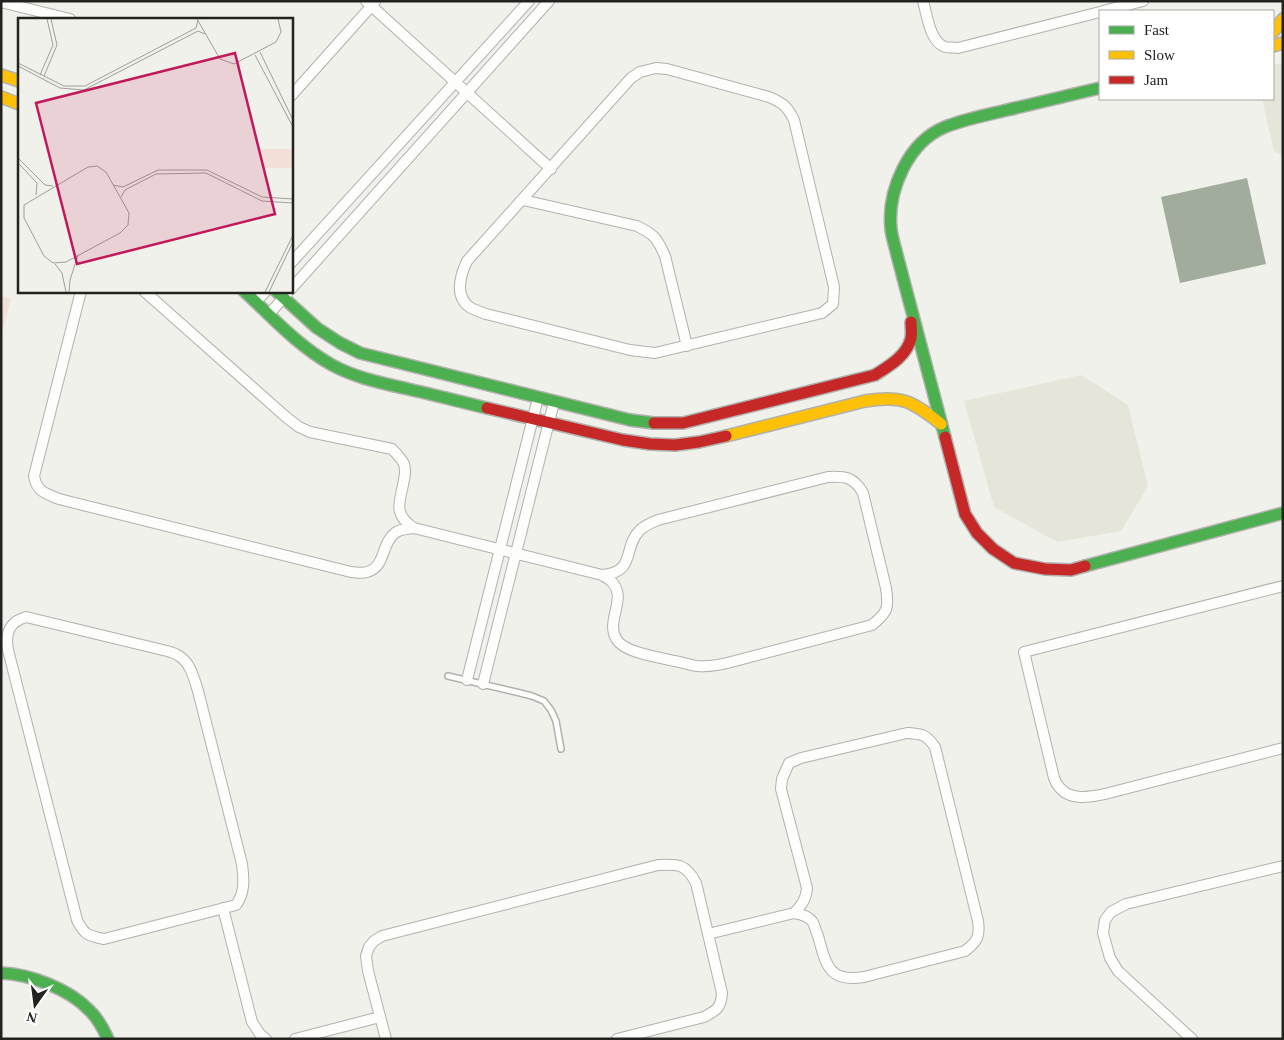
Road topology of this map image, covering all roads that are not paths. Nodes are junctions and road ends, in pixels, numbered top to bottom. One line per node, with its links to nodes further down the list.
1 (529, 1): 14 (street)
2 (549, 1): 16 (street)
3 (923, 1): 8 (street)
4 (1142, 1): 7 (street)
5 (1, 2): 9 (street)
6 (371, 3): 14 (street); 17 (street)
7 (1108, 10)
8 (1099, 13)
9 (66, 18)
10 (1283, 19): 11 (street)
11 (1274, 31)
12 (1, 74): 13 (street)
13 (18, 81)
14 (455, 82): 16 (street); 22 (street)
15 (1099, 88): 30 (street)
16 (467, 93): 20 (street); 23 (street)
17 (292, 95)
18 (1, 96): 19 (street)
19 (18, 104)
20 (551, 169): 21 (street); 32 (street)
21 (523, 200): 32 (street); 32 (street)
22 (292, 262)
23 (292, 284)
24 (81, 292): 39 (street)
25 (145, 292): 39 (street)
26 (245, 292): 29 (street)
27 (265, 292): 29 (street)
28 (285, 292): 31 (street); 33 (street)
29 (256, 302): 31 (street)
30 (911, 310): 34 (street); 37 (street)
31 (269, 314): 35 (street)
32 (687, 346)
33 (538, 398): 34 (street); 35 (street)
34 (554, 402): 36 (street)
35 (533, 419): 36 (street); 40 (street)
36 (549, 422): 37 (street); 41 (street)
37 (941, 424): 38 (street)
38 (1283, 513)
39 (414, 528): 40 (street)
40 (500, 549): 41 (street); 45 (street)
41 (516, 553): 42 (street); 46 (street)
42 (602, 575): 42 (street)
43 (1283, 586): 47 (street)
44 (448, 676): 45 (lane)
45 (467, 680): 46 (lane)
46 (483, 684): 48 (lane)
47 (1283, 748)
48 (561, 749)
49 (1283, 866): 60 (street)
50 (223, 908): 50 (street); 56 (street)
51 (794, 913): 51 (street); 52 (street)
52 (708, 934): 54 (street); 59 (street)
53 (1, 973): 55 (street)
54 (380, 1017): 57 (street); 58 (street)
55 (108, 1039)
56 (266, 1039)
57 (295, 1039)
58 (386, 1039)
59 (617, 1039)
60 (1192, 1039)

